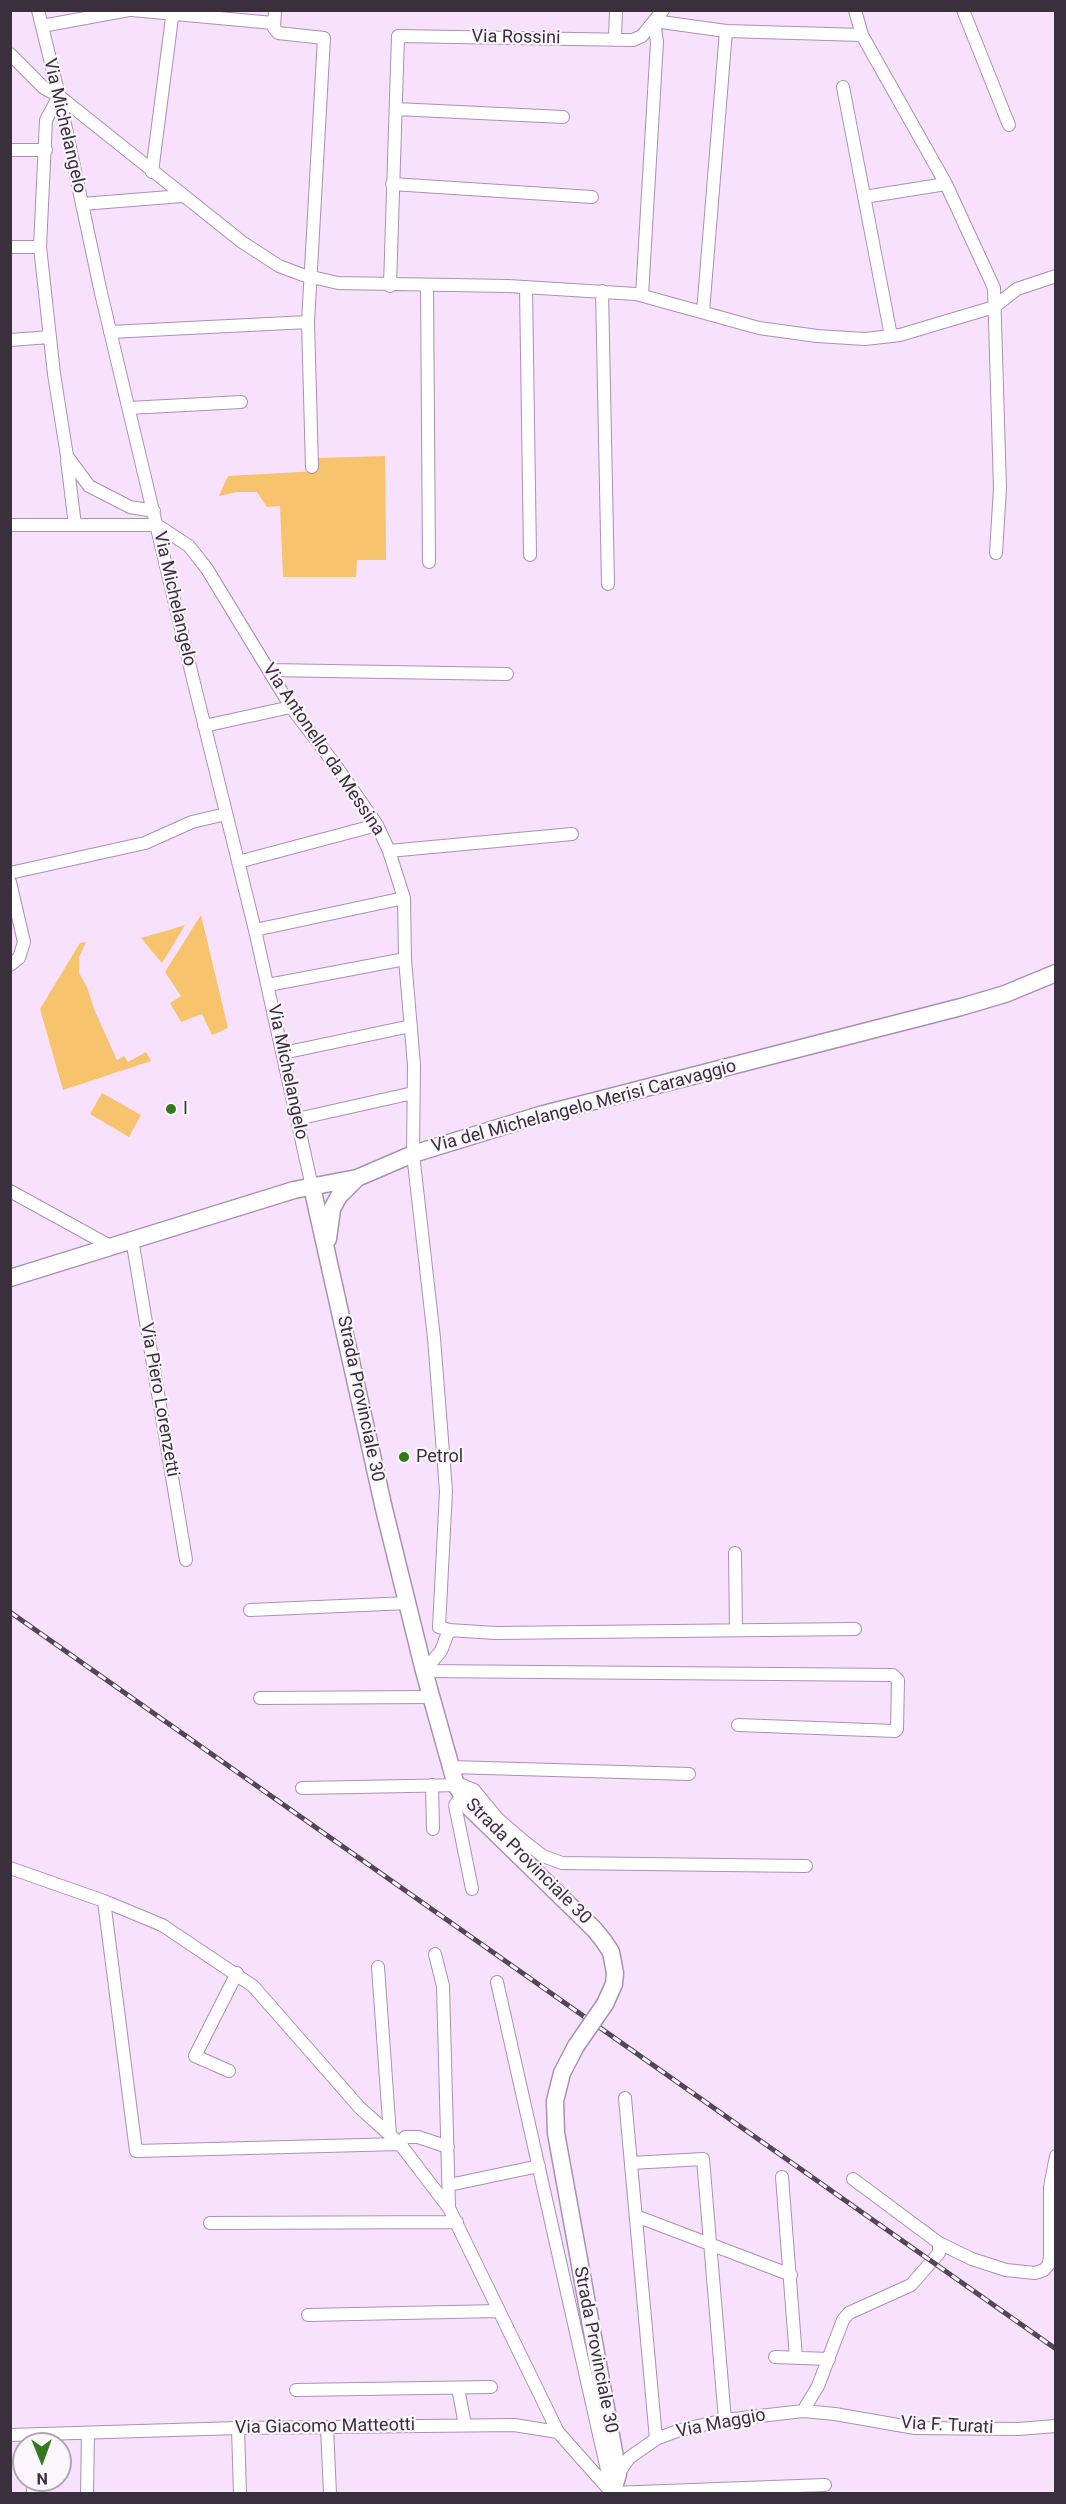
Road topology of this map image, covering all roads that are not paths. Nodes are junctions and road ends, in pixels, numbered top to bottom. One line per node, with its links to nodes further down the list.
1 (38, 10): 10 (street, Via Michelangelo)
2 (131, 10): 7 (street); 10 (street)
3 (616, 10): 13 (street)
4 (663, 10): 9 (street)
5 (855, 10): 12 (street)
6 (963, 10): 19 (street)
7 (172, 12): 8 (street); 22 (street)
8 (274, 16): 32 (street)
9 (654, 21): 11 (street); 13 (street, Via Rossini); 37 (street)
10 (42, 26): 16 (street, Via Michelangelo)
11 (726, 31): 12 (street); 39 (street)
12 (862, 35): 24 (street)
13 (615, 40): 17 (street, Via Rossini)
14 (10, 54): 16 (street)
15 (843, 87): 27 (street)
16 (59, 96): 21 (street); 22 (street); 28 (street, Via Michelangelo)
17 (396, 109): 18 (street); 23 (street)
18 (563, 117)
19 (1009, 125)
20 (10, 150): 21 (street)
21 (46, 150): 30 (street)
22 (152, 172): 25 (street)
23 (392, 184): 26 (street); 33 (street)
24 (946, 184): 27 (street); 38 (street)
25 (182, 196): 28 (street); 32 (street)
26 (592, 197)
27 (864, 197): 42 (street)
28 (82, 204): 41 (street, Via Michelangelo)
29 (10, 247): 30 (street)
30 (40, 247): 43 (street)
31 (1056, 276): 38 (street)
32 (311, 278): 33 (street); 40 (street)
33 (390, 286): 34 (street)
34 (427, 286): 35 (street); 55 (street)
35 (526, 287): 36 (street); 54 (street)
36 (602, 291): 37 (street); 56 (street)
37 (642, 295): 39 (street)
38 (994, 307): 42 (street); 53 (street)
39 (703, 312): 42 (street)
40 (308, 322): 41 (street); 48 (street)
41 (110, 332): 46 (street, Via Michelangelo)
42 (891, 336)
43 (50, 337): 44 (street); 47 (street)
44 (10, 340)
45 (241, 402): 46 (street)
46 (129, 408): 49 (street, Via Michelangelo)
47 (67, 456): 49 (street); 51 (street)
48 (312, 467)
49 (154, 512): 52 (street, Via Michelangelo)
50 (10, 525): 51 (street)
51 (75, 525): 52 (street)
52 (157, 525): 57 (street, Via Antonello da Messina); 60 (street, Via Michelangelo)
53 (996, 553)
54 (530, 555)
55 (429, 562)
56 (608, 584)
57 (269, 670): 58 (street); 59 (street, Via Antonello da Messina)
58 (507, 674)
59 (291, 707): 60 (street); 62 (street, Via Antonello da Messina)
60 (204, 726): 61 (street, Via Michelangelo)
61 (226, 814): 65 (street, Via Michelangelo); 66 (street)
62 (377, 825): 64 (street, Via Antonello da Messina); 65 (street)
63 (572, 834): 64 (street)
64 (389, 852): 68 (street, Via Antonello da Messina)
65 (238, 862): 69 (street, Via Michelangelo)
66 (10, 873)
67 (10, 882): 71 (street)
68 (404, 898): 69 (street); 70 (street, Via Antonello da Messina)
69 (255, 930): 73 (street, Via Michelangelo)
70 (405, 959): 73 (street); 74 (street, Via Antonello da Messina)
71 (10, 965)
72 (1056, 973): 78 (street, Via del Michelangelo Merisi Caravaggio)
73 (268, 985): 75 (street, Via Michelangelo)
74 (411, 1026): 75 (street); 76 (street, Via Antonello da Messina)
75 (283, 1053): 77 (street, Via Michelangelo)
76 (413, 1093): 77 (street); 78 (street, Via Antonello da Messina)
77 (297, 1119): 80 (street, Via Michelangelo)
78 (413, 1154): 79 (street, Via del Michelangelo Merisi Caravaggio); 92 (street, Via Antonello da Messina)
79 (357, 1178): 80 (street, Via del Michelangelo Merisi Caravaggio); 84 (street)
80 (312, 1187): 82 (street, Via del Michelangelo Merisi Caravaggio); 84 (street, Strada Provinciale 30)
81 (10, 1191): 83 (street)
82 (132, 1239): 83 (street, Via del Michelangelo Merisi Caravaggio); 87 (street, Via Piero Lorenzetti)
83 (110, 1246): 85 (street, Via del Michelangelo Merisi Caravaggio)
84 (326, 1246): 88 (street, Strada Provinciale 30)
85 (10, 1278)
86 (735, 1553): 90 (street)
87 (186, 1560)
88 (408, 1603): 89 (street); 93 (street, Strada Provinciale 30)
89 (250, 1610)
90 (736, 1629): 91 (street); 92 (street)
91 (855, 1629)
92 (448, 1630): 93 (street)
93 (424, 1671): 94 (street, Strada Provinciale 30); 96 (street)
94 (430, 1697): 95 (street); 97 (street, Strada Provinciale 30)
95 (260, 1698)
96 (738, 1725)
97 (451, 1767): 98 (street); 101 (street, Strada Provinciale 30)
98 (689, 1774)
99 (432, 1785): 100 (street); 101 (street); 102 (street)
100 (302, 1788)
101 (459, 1791): 103 (street); 105 (street); 146 (street, Strada Provinciale 30, bridge)
102 (433, 1829)
103 (806, 1866)
104 (10, 1868): 106 (street)
105 (472, 1889)
106 (104, 1901): 109 (street); 113 (street)
107 (435, 1954): 114 (street)
108 (378, 1967): 113 (street)
109 (237, 1973): 111 (street); 113 (street)
110 (497, 1982): 117 (street)
111 (229, 2070)
112 (625, 2098): 116 (street)
113 (395, 2140): 114 (street); 121 (street)
114 (448, 2147): 120 (street)
115 (1056, 2156): 125 (street)
116 (631, 2163): 122 (street); 126 (street)
117 (538, 2166): 120 (street); 151 (street)
118 (782, 2177): 127 (street)
119 (853, 2179): 125 (street)
120 (449, 2185): 121 (street)
121 (449, 2208): 123 (street)
122 (636, 2216): 126 (street); 145 (street)
123 (457, 2222): 124 (street); 128 (street)
124 (210, 2223)
125 (939, 2243): 132 (street)
126 (711, 2245): 127 (street); 137 (street)
127 (790, 2275): 131 (street)
128 (498, 2311): 129 (street); 142 (street)
129 (308, 2315)
130 (775, 2357): 131 (street)
131 (796, 2358): 132 (street)
132 (830, 2359): 136 (street)
133 (491, 2387): 134 (street)
134 (458, 2388): 135 (street); 138 (street)
135 (296, 2390)
136 (803, 2411): 137 (street, Via Maggio); 139 (street, Via F. Turati)
137 (725, 2420): 145 (street, Via Maggio)
138 (465, 2425): 140 (street, Via Giacomo Matteotti); 142 (street, Via Giacomo Matteotti)
139 (1056, 2426)
140 (327, 2427): 141 (street, Via Giacomo Matteotti); 150 (street)
141 (237, 2428): 143 (street, Via Giacomo Matteotti); 149 (street)
142 (558, 2432): 151 (street)
143 (88, 2433): 144 (street, Via Giacomo Matteotti); 148 (street)
144 (72, 2435)
145 (656, 2439): 146 (street, Via Maggio)
146 (618, 2474): 151 (street, Strada Provinciale 30)
147 (825, 2485): 151 (street)
148 (87, 2493)
149 (240, 2493)
150 (330, 2493)
151 (612, 2493)

